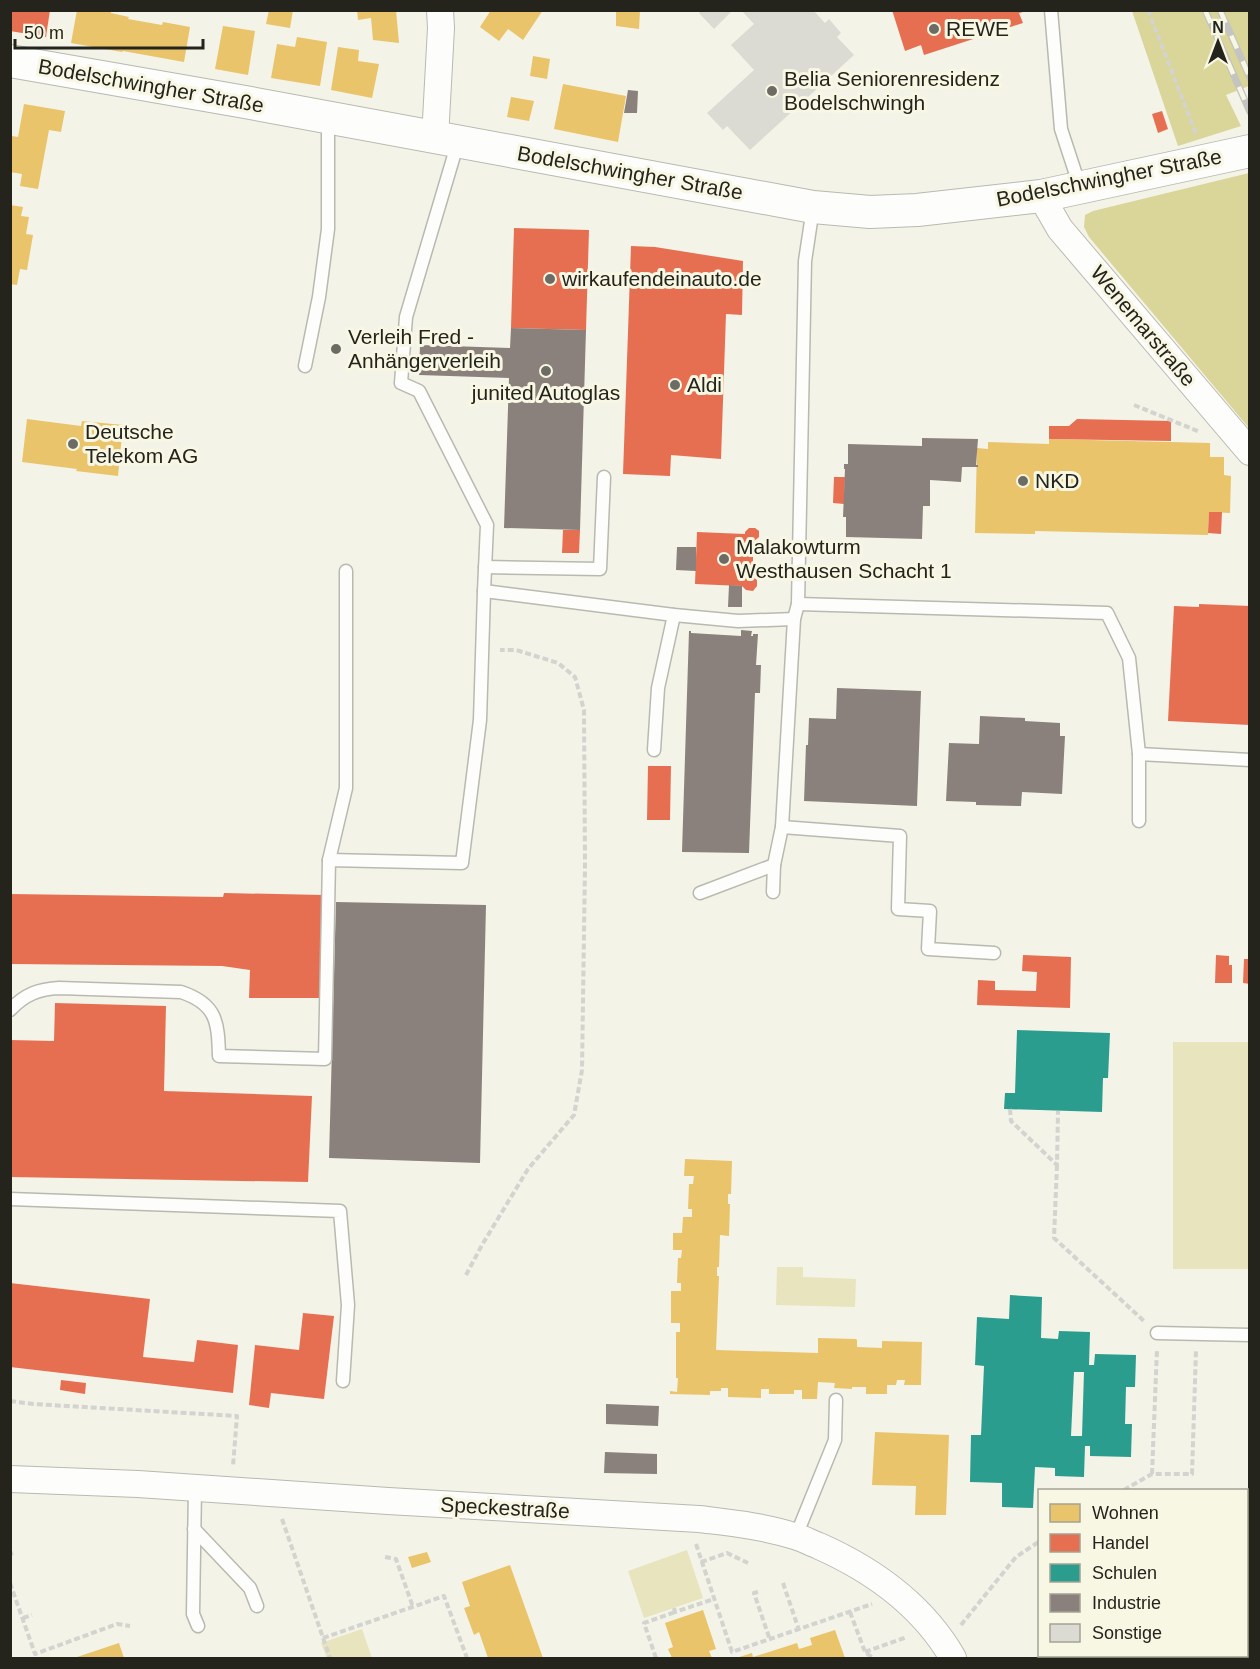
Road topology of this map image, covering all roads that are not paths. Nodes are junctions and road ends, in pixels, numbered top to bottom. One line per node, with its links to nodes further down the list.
1 (440, 10): 5 (street)
2 (1052, 10): 7 (lane)
3 (10, 61): 4 (street, Bodelschwingher Straße)
4 (328, 117): 5 (street, Bodelschwingher Straße); 10 (lane)
5 (446, 140): 9 (street, Bodelschwingher Straße); 13 (lane)
6 (1250, 150): 7 (street, Bodelschwingher Straße)
7 (1080, 188): 8 (street, Bodelschwingher Straße)
8 (1041, 196): 9 (street, Bodelschwingher Straße); 11 (street, Wenemarstraße)
9 (813, 207): 16 (lane)
10 (305, 366)
11 (1250, 452)
12 (604, 477): 13 (lane)
13 (485, 567): 15 (lane)
14 (346, 571): 24 (lane)
15 (484, 591): 17 (lane); 24 (lane)
16 (798, 604): 18 (lane); 20 (lane)
17 (674, 615): 18 (lane); 19 (lane)
18 (794, 619): 23 (lane)
19 (654, 750)
20 (1139, 754): 21 (lane); 22 (lane)
21 (1250, 760)
22 (1139, 821)
23 (782, 827): 25 (lane); 28 (lane)
24 (329, 860): 29 (lane)
25 (774, 865): 26 (lane); 27 (lane)
26 (773, 892)
27 (700, 893)
28 (994, 953)
29 (10, 1010)
30 (10, 1199): 33 (lane)
31 (1157, 1333): 32 (lane)
32 (1250, 1335)
33 (343, 1381)
34 (836, 1400): 38 (lane)
35 (10, 1479): 36 (street, Speckestraße)
36 (195, 1488): 37 (lane); 38 (street, Speckestraße)
37 (194, 1529): 39 (lane); 40 (lane)
38 (796, 1536): 41 (street, Speckestraße)
39 (257, 1606)
40 (198, 1626)
41 (943, 1644)

